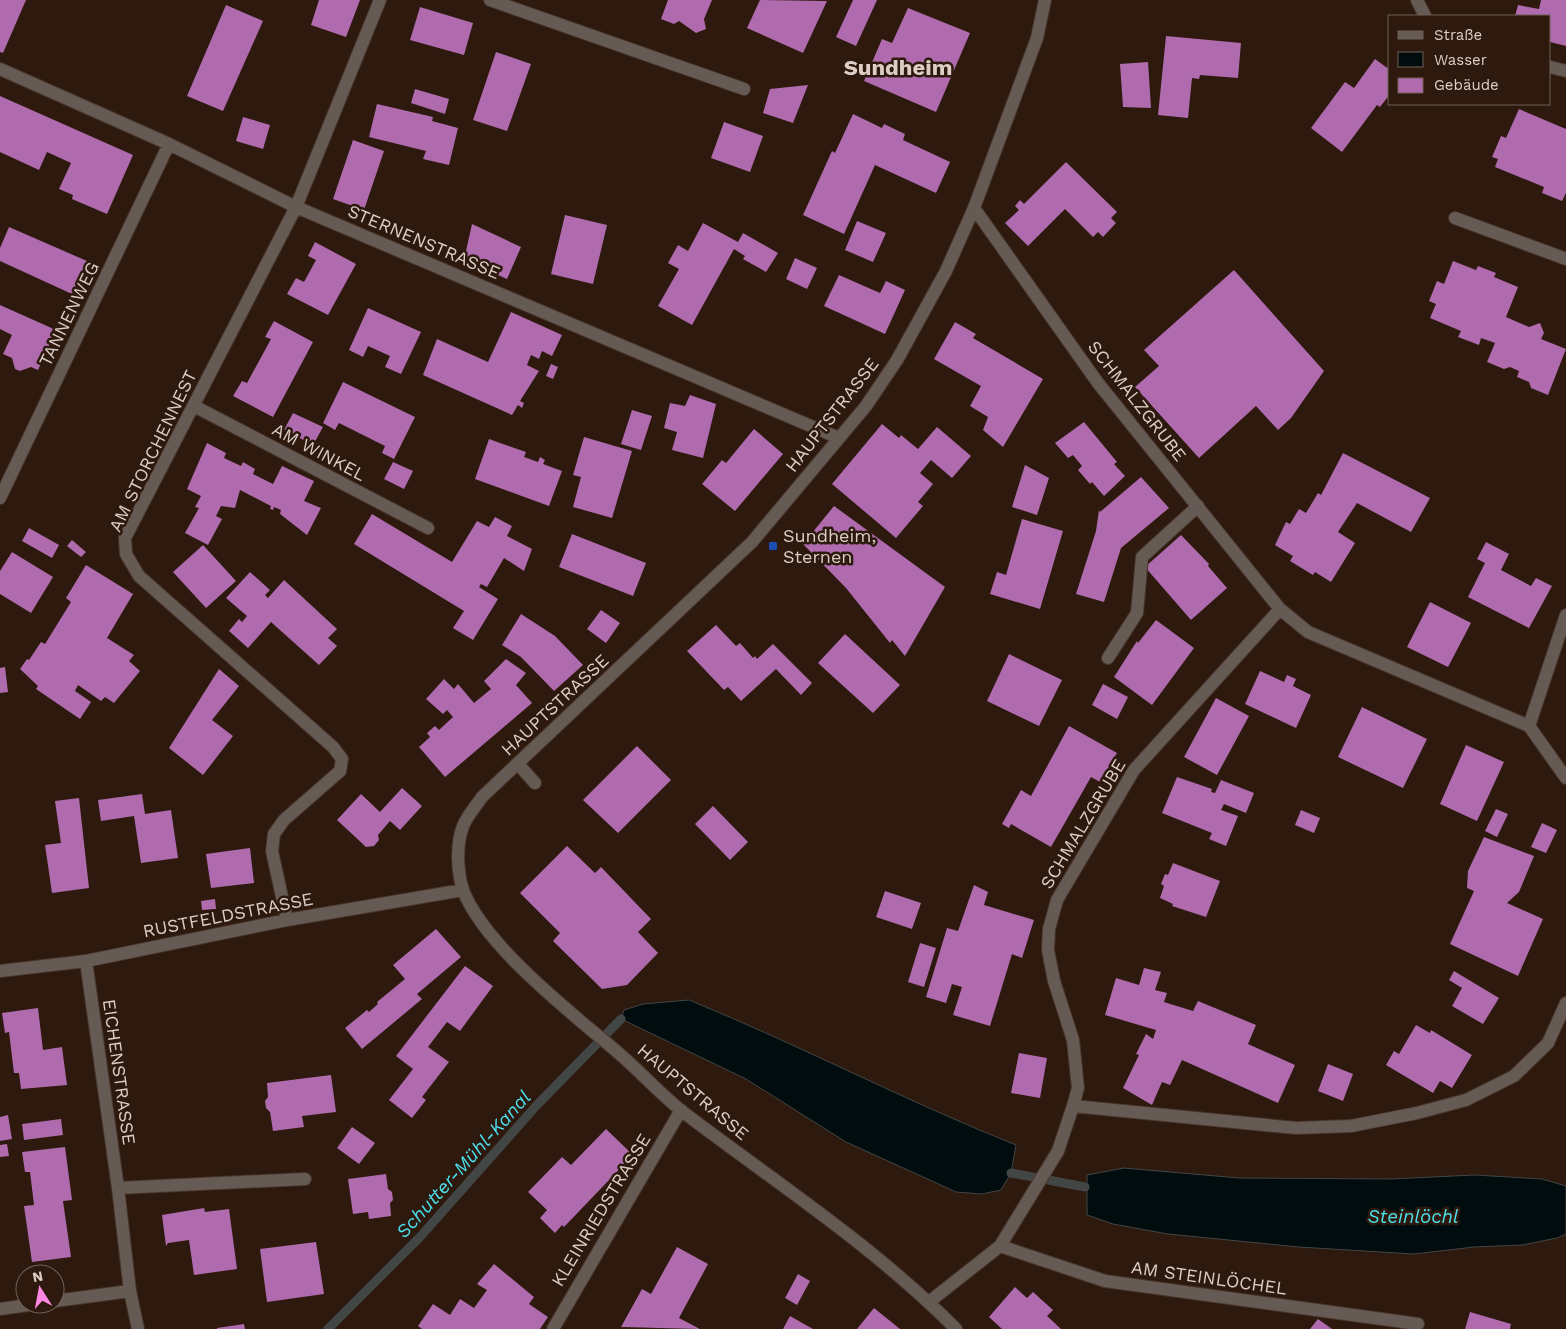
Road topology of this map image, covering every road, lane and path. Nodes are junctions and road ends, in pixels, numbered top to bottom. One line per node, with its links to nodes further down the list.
1 (380, 0): 11 (street, AM STORCHENNEST)
2 (490, 0): 9 (street)
3 (1045, 0): 12 (street, HAUPTSTRASSE)
4 (1416, 0): 5 (street)
5 (1424, 15)
6 (1551, 67): 8 (street)
7 (0, 69): 10 (street, STERNENSTRASSE)
8 (1566, 71)
9 (744, 89)
10 (169, 144): 11 (street, STERNENSTRASSE); 17 (street, TANNENWEG)
11 (296, 206): 15 (street, AM STORCHENNEST); 16 (street, STERNENSTRASSE)
12 (974, 208): 16 (street, HAUPTSTRASSE); 18 (street, SCHMALZGRUBE)
13 (1454, 218): 14 (street)
14 (1566, 259)
15 (194, 406): 19 (street, AM WINKEL); 28 (street, AM STORCHENNEST)
16 (839, 438): 24 (street, HAUPTSTRASSE)
17 (0, 498)
18 (1198, 506): 20 (street, SCHMALZGRUBE); 22 (street)
19 (428, 528)
20 (1280, 609): 23 (street, SCHMALZGRUBE); 32 (street, SCHMALZGRUBE)
21 (1566, 615): 23 (street)
22 (1108, 658)
23 (1529, 726): 25 (street)
24 (518, 764): 26 (street); 27 (street, HAUPTSTRASSE)
25 (1566, 778)
26 (535, 784)
27 (463, 890): 28 (street, RUSTFELDSTRASSE); 33 (street, HAUPTSTRASSE)
28 (287, 920): 29 (street, RUSTFELDSTRASSE)
29 (86, 961): 30 (street, RUSTFELDSTRASSE); 35 (street, EICHENSTRASSE)
30 (0, 971)
31 (1566, 1003): 32 (street)
32 (1072, 1106): 36 (street, SCHMALZGRUBE)
33 (681, 1110): 39 (street, HAUPTSTRASSE); 44 (street, KLEINRIEDSTRASSE)
34 (304, 1179): 35 (street)
35 (118, 1188): 37 (street, EICHENSTRASSE)
36 (1000, 1246): 39 (street, SCHMALZGRUBE); 42 (street, AM STEINLÖCHEL)
37 (130, 1291): 38 (street); 43 (street, EICHENSTRASSE)
38 (65, 1300)
39 (930, 1302): 45 (street, HAUPTSTRASSE)
40 (15, 1307): 41 (street)
41 (0, 1309)
42 (1418, 1324)
43 (138, 1329)
44 (553, 1329)
45 (956, 1329)

